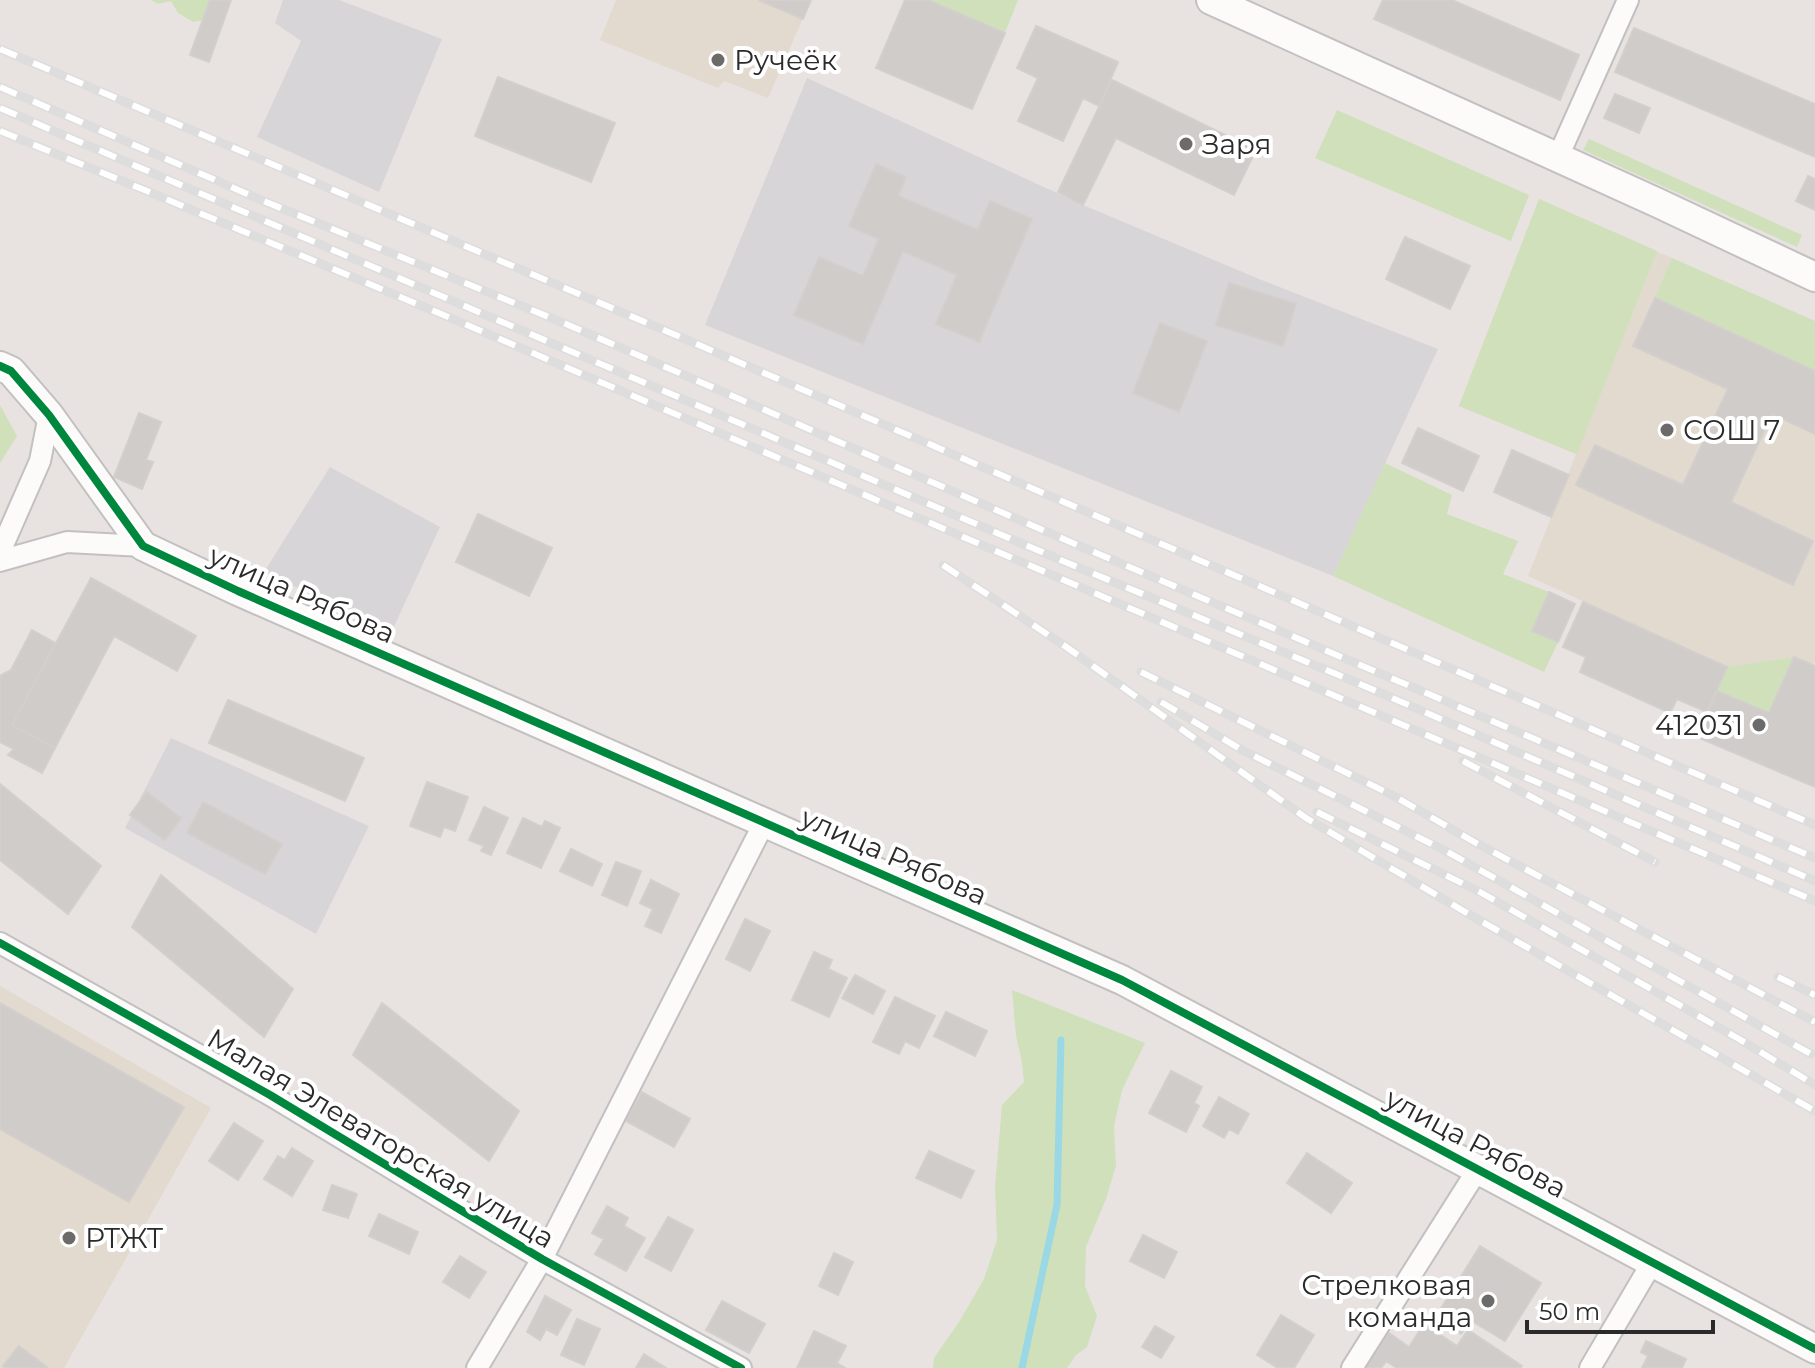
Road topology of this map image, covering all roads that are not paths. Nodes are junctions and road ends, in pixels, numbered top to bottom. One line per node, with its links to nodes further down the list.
1 (1211, 0): 3 (street)
2 (1628, 0): 3 (street)
3 (1558, 157): 4 (street)
4 (1815, 277)
5 (0, 366): 6 (street, улица Рябова)
6 (49, 415): 7 (street, улица Рябова); 8 (street)
7 (143, 546): 9 (street); 10 (street, улица Рябова)
8 (0, 552)
9 (0, 561)
10 (764, 823): 12 (street, улица Рябова); 13 (street)
11 (0, 943): 13 (street, Малая Элеваторская улица)
12 (1478, 1169): 14 (street, улица Рябова); 18 (street)
13 (542, 1259): 16 (street); 17 (street, Малая Элеваторская улица)
14 (1653, 1261): 15 (street, улица Рябова); 19 (street)
15 (1815, 1349)
16 (477, 1368)
17 (741, 1368)
18 (1352, 1368)
19 (1590, 1368)

